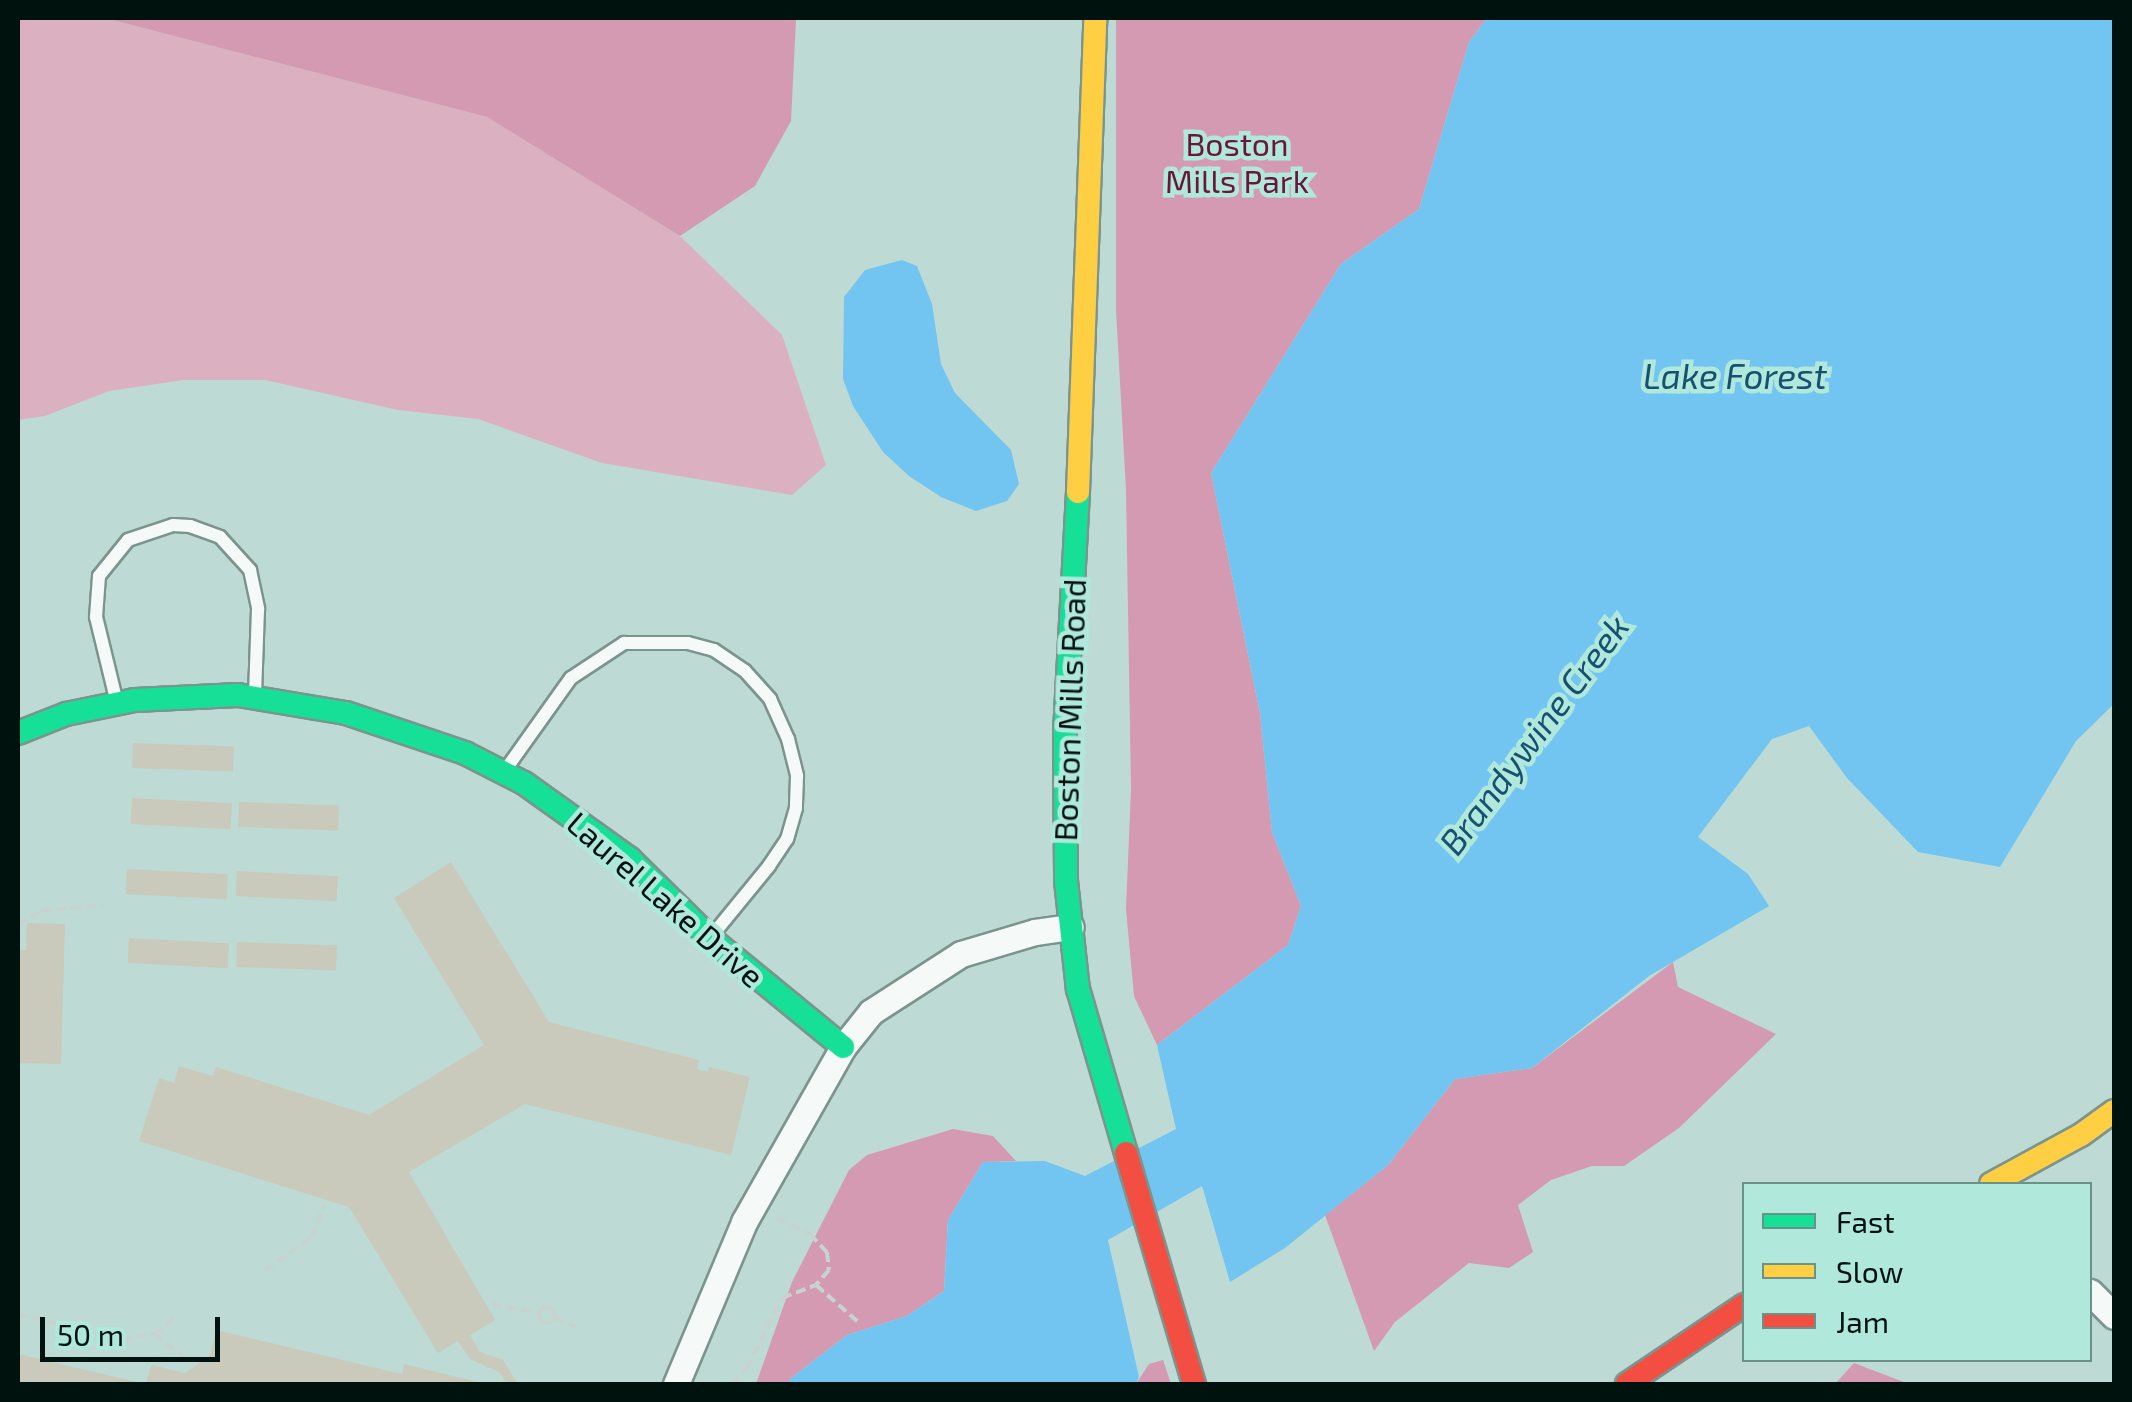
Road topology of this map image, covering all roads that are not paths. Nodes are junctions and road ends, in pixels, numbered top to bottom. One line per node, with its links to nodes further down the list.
1 (1095, 18): 6 (street, Boston Mills Road)
2 (255, 697): 3 (street, Laurel Lake Drive); 3 (lane); 5 (street, Laurel Lake Drive)
3 (117, 703): 4 (street, Laurel Lake Drive)
4 (18, 732)
5 (504, 772): 7 (street, Laurel Lake Drive); 7 (lane)
6 (1071, 927): 8 (street); 15 (street, Boston Mills Road)
7 (710, 938): 8 (street, Laurel Lake Drive)
8 (842, 1047): 14 (street)
9 (2114, 1111): 10 (street)
10 (1994, 1182)
11 (2092, 1294): 13 (street)
12 (1742, 1306): 16 (street)
13 (2114, 1316)
14 (676, 1384)
15 (1194, 1384)
16 (1627, 1384)

